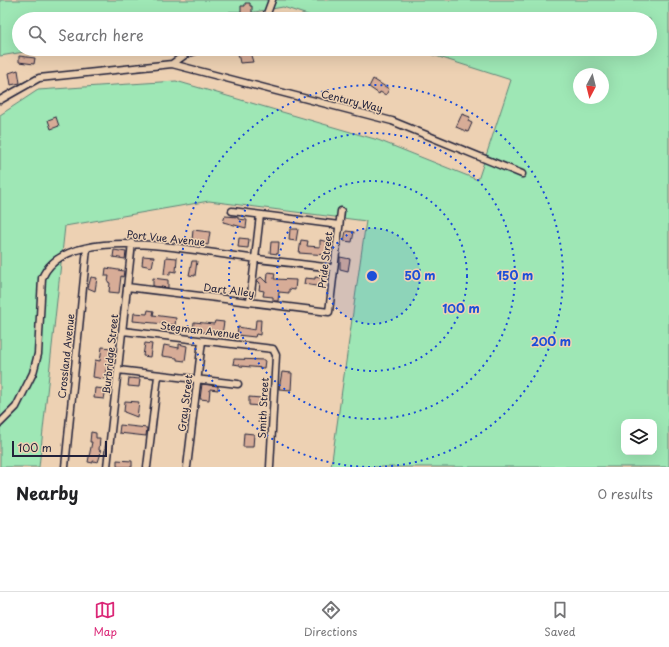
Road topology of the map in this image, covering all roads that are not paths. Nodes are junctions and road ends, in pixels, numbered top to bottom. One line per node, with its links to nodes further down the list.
1 (272, 0): 2 (street)
2 (268, 12)
3 (183, 56): 4 (street)
4 (172, 64): 5 (street); 6 (street, Century Way)
5 (0, 100)
6 (522, 174)
7 (232, 211): 9 (street)
8 (340, 211): 10 (street, Pride Street)
9 (260, 215): 10 (street); 13 (street)
10 (339, 225): 14 (street, Pride Street)
11 (132, 243): 12 (street, Port Vue Avenue); 13 (street, Port Vue Avenue); 15 (street, Burbridge Street)
12 (87, 248): 25 (street, Port Vue Avenue); 26 (street, Crossland Avenue)
13 (255, 258): 14 (street, Port Vue Avenue); 16 (street)
14 (334, 268): 17 (street, Pride Street)
15 (127, 287): 16 (street, Dart Alley); 18 (street, Burbridge Street)
16 (250, 302): 17 (street, Dart Alley)
17 (329, 312)
18 (123, 331): 19 (street, Stegman Avenue); 21 (street, Burbridge Street)
19 (202, 341): 20 (street, Stegman Avenue); 23 (street, Gray Street)
20 (275, 350): 30 (street, Smith Street)
21 (118, 370): 22 (street); 27 (street, Burbridge Street)
22 (158, 376): 23 (street); 28 (street)
23 (198, 380): 24 (street); 29 (street, Gray Street)
24 (238, 384)
25 (0, 423)
26 (65, 467)
27 (107, 467)
28 (147, 467)
29 (187, 467)
30 (270, 467)

